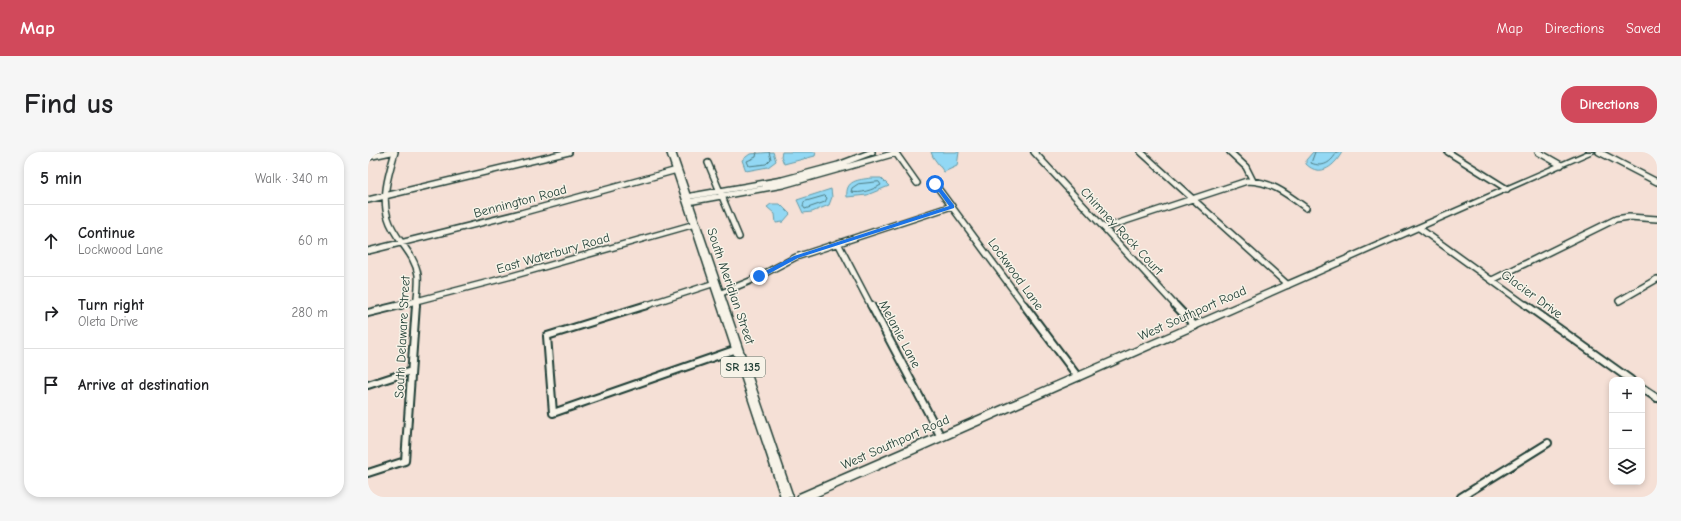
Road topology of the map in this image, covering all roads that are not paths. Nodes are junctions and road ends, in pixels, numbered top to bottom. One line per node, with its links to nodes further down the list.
1 (391, 152): 14 (street)
2 (395, 152): 24 (street, South Delaware Street)
3 (569, 152): 24 (street)
4 (671, 152): 17 (main road, South Meridian Street / SR 135)
5 (872, 152): 23 (street)
6 (1034, 152): 32 (street, Chimney Rock Court)
7 (1140, 152): 25 (street)
8 (1230, 152): 18 (street)
9 (1448, 152): 22 (street)
10 (1538, 152): 16 (street)
11 (1592, 152): 16 (main road, West Southport Road)
12 (1598, 152): 19 (street)
13 (895, 153): 20 (street); 23 (street)
14 (368, 157)
15 (708, 163): 23 (street)
16 (1561, 165): 22 (main road, West Southport Road)
17 (677, 170): 27 (main road, South Meridian Street / SR 135); 35 (street, Bennington Road)
18 (1253, 181): 25 (street); 29 (street)
19 (1657, 182)
20 (917, 183)
21 (935, 184): 28 (street, Lockwood Lane)
22 (1507, 189): 33 (main road, West Southport Road)
23 (721, 194): 27 (street); 34 (street)
24 (384, 196): 26 (street); 35 (street, South Delaware Street)
25 (1192, 199): 32 (street); 41 (street)
26 (368, 200)
27 (687, 200): 31 (main road, South Meridian Street / SR 135)
28 (952, 206): 36 (street); 49 (street, Lockwood Lane)
29 (1306, 208)
30 (1657, 219): 38 (street)
31 (695, 224): 40 (main road, South Meridian Street / SR 135); 44 (street, East Waterbury Road)
32 (1104, 228): 46 (street, Chimney Rock Court)
33 (1419, 228): 38 (street, Glacier Drive); 41 (main road, West Southport Road)
34 (739, 237)
35 (401, 243): 37 (street, Bennington Road); 44 (street, South Delaware Street)
36 (838, 243): 42 (street); 54 (street, Melanie Lane)
37 (368, 251)
38 (1492, 280): 50 (street, Glacier Drive)
39 (1657, 280): 43 (street)
40 (715, 283): 42 (main road, South Meridian Street / SR 135); 47 (street)
41 (1288, 285): 46 (main road, West Southport Road)
42 (719, 294): 47 (main road, South Meridian Street / SR 135)
43 (1619, 301)
44 (416, 302): 45 (street, East Waterbury Road); 48 (street, South Delaware Street)
45 (368, 313)
46 (1195, 326): 49 (main road, West Southport Road)
47 (737, 349): 57 (main road, South Meridian Street / SR 135)
48 (411, 371): 51 (street); 56 (street, South Delaware Street)
49 (1078, 377): 54 (main road, West Southport Road)
50 (1628, 377)
51 (368, 384)
52 (1645, 390): 53 (street)
53 (1657, 398)
54 (941, 437): 58 (main road, West Southport Road)
55 (1548, 442): 59 (street)
56 (368, 474)
57 (787, 497)
58 (803, 497)
59 (1461, 497)

